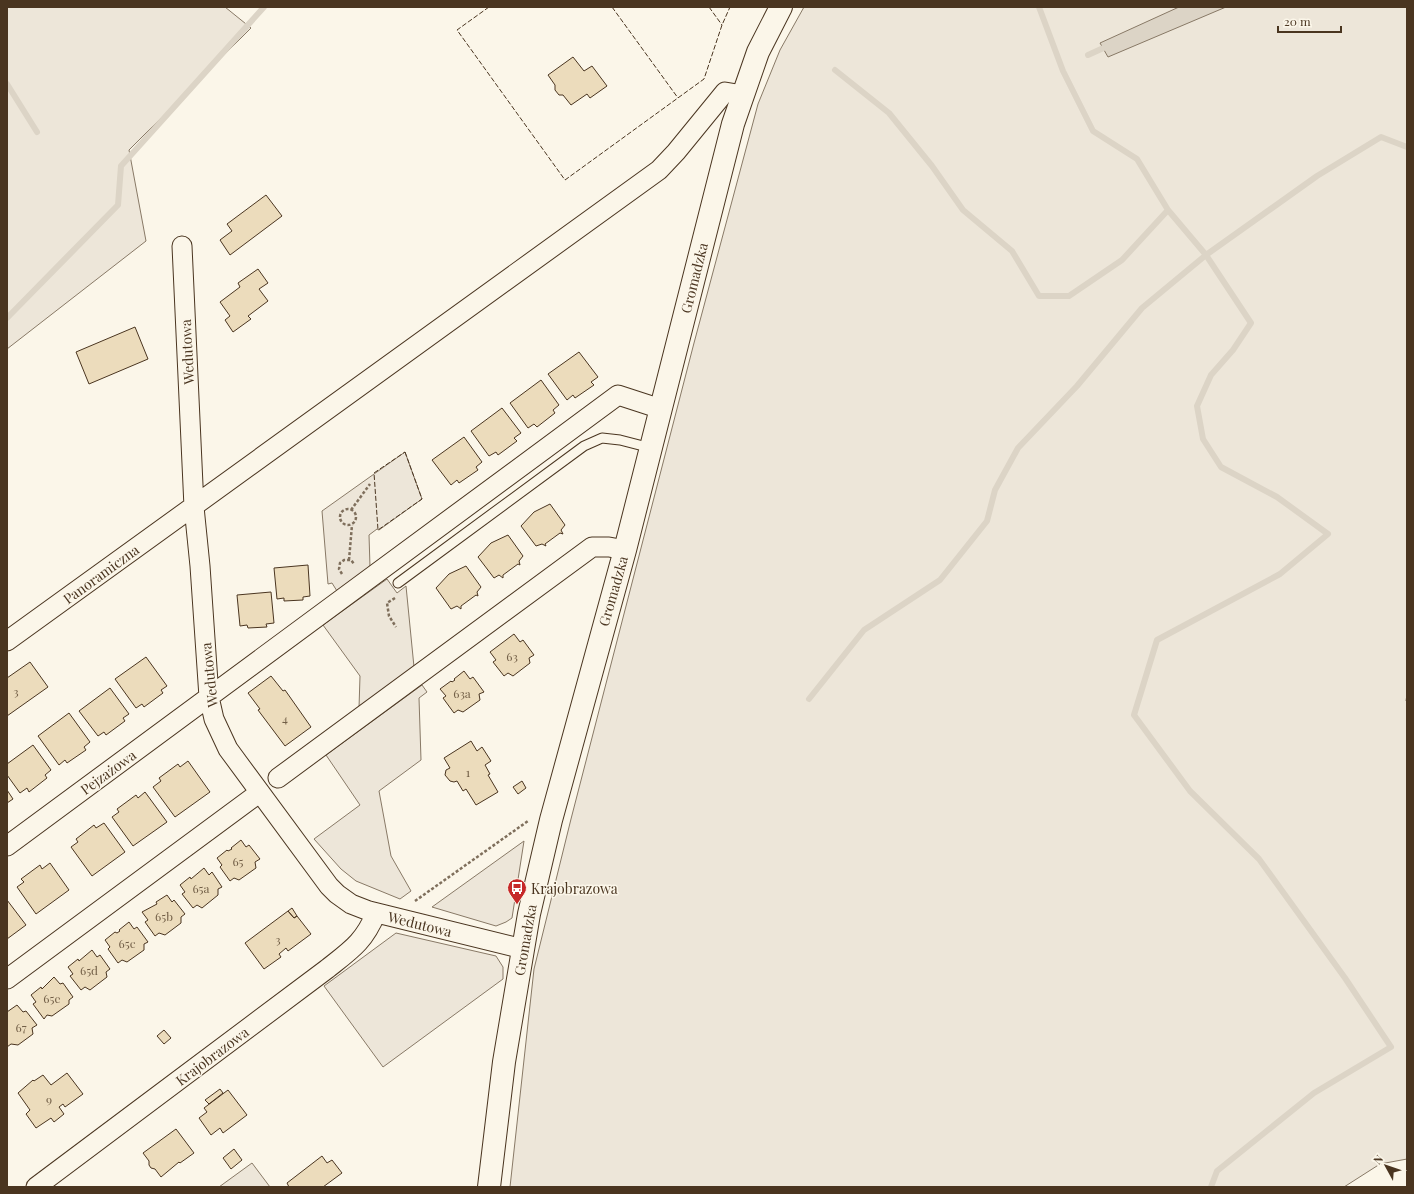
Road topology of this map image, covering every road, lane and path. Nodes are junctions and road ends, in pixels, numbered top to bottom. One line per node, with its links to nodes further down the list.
1 (781, 7): 2 (street, Gromadzka)
2 (743, 95): 4 (street, Gromadzka); 7 (street, Panoramiczna)
3 (182, 246): 7 (street, Wedutowa)
4 (661, 409): 5 (street, Gromadzka); 15 (street, Pejzażowa)
5 (651, 448): 10 (street, Gromadzka); 12 (lane)
6 (370, 484): 8 (path)
7 (194, 507): 14 (street, Panoramiczna); 15 (street, Wedutowa)
8 (351, 510): 9 (path); 9 (path)
9 (352, 525): 11 (path)
10 (625, 550): 16 (street); 18 (street, Gromadzka)
11 (349, 560)
12 (398, 583): 13 (path)
13 (396, 627)
14 (7, 642)
15 (209, 696): 17 (street, Wedutowa); 19 (street, Pejzażowa)
16 (278, 778)
17 (259, 793): 20 (street, Wedutowa); 23 (street)
18 (550, 820): 21 (path); 22 (street, Gromadzka)
19 (7, 846)
20 (376, 913): 21 (street, Wedutowa); 24 (street, Krajobrazowa)
21 (398, 918): 22 (street, Wedutowa)
22 (523, 949): 25 (street, Gromadzka)
23 (7, 978)
24 (36, 1187)
25 (489, 1187)

